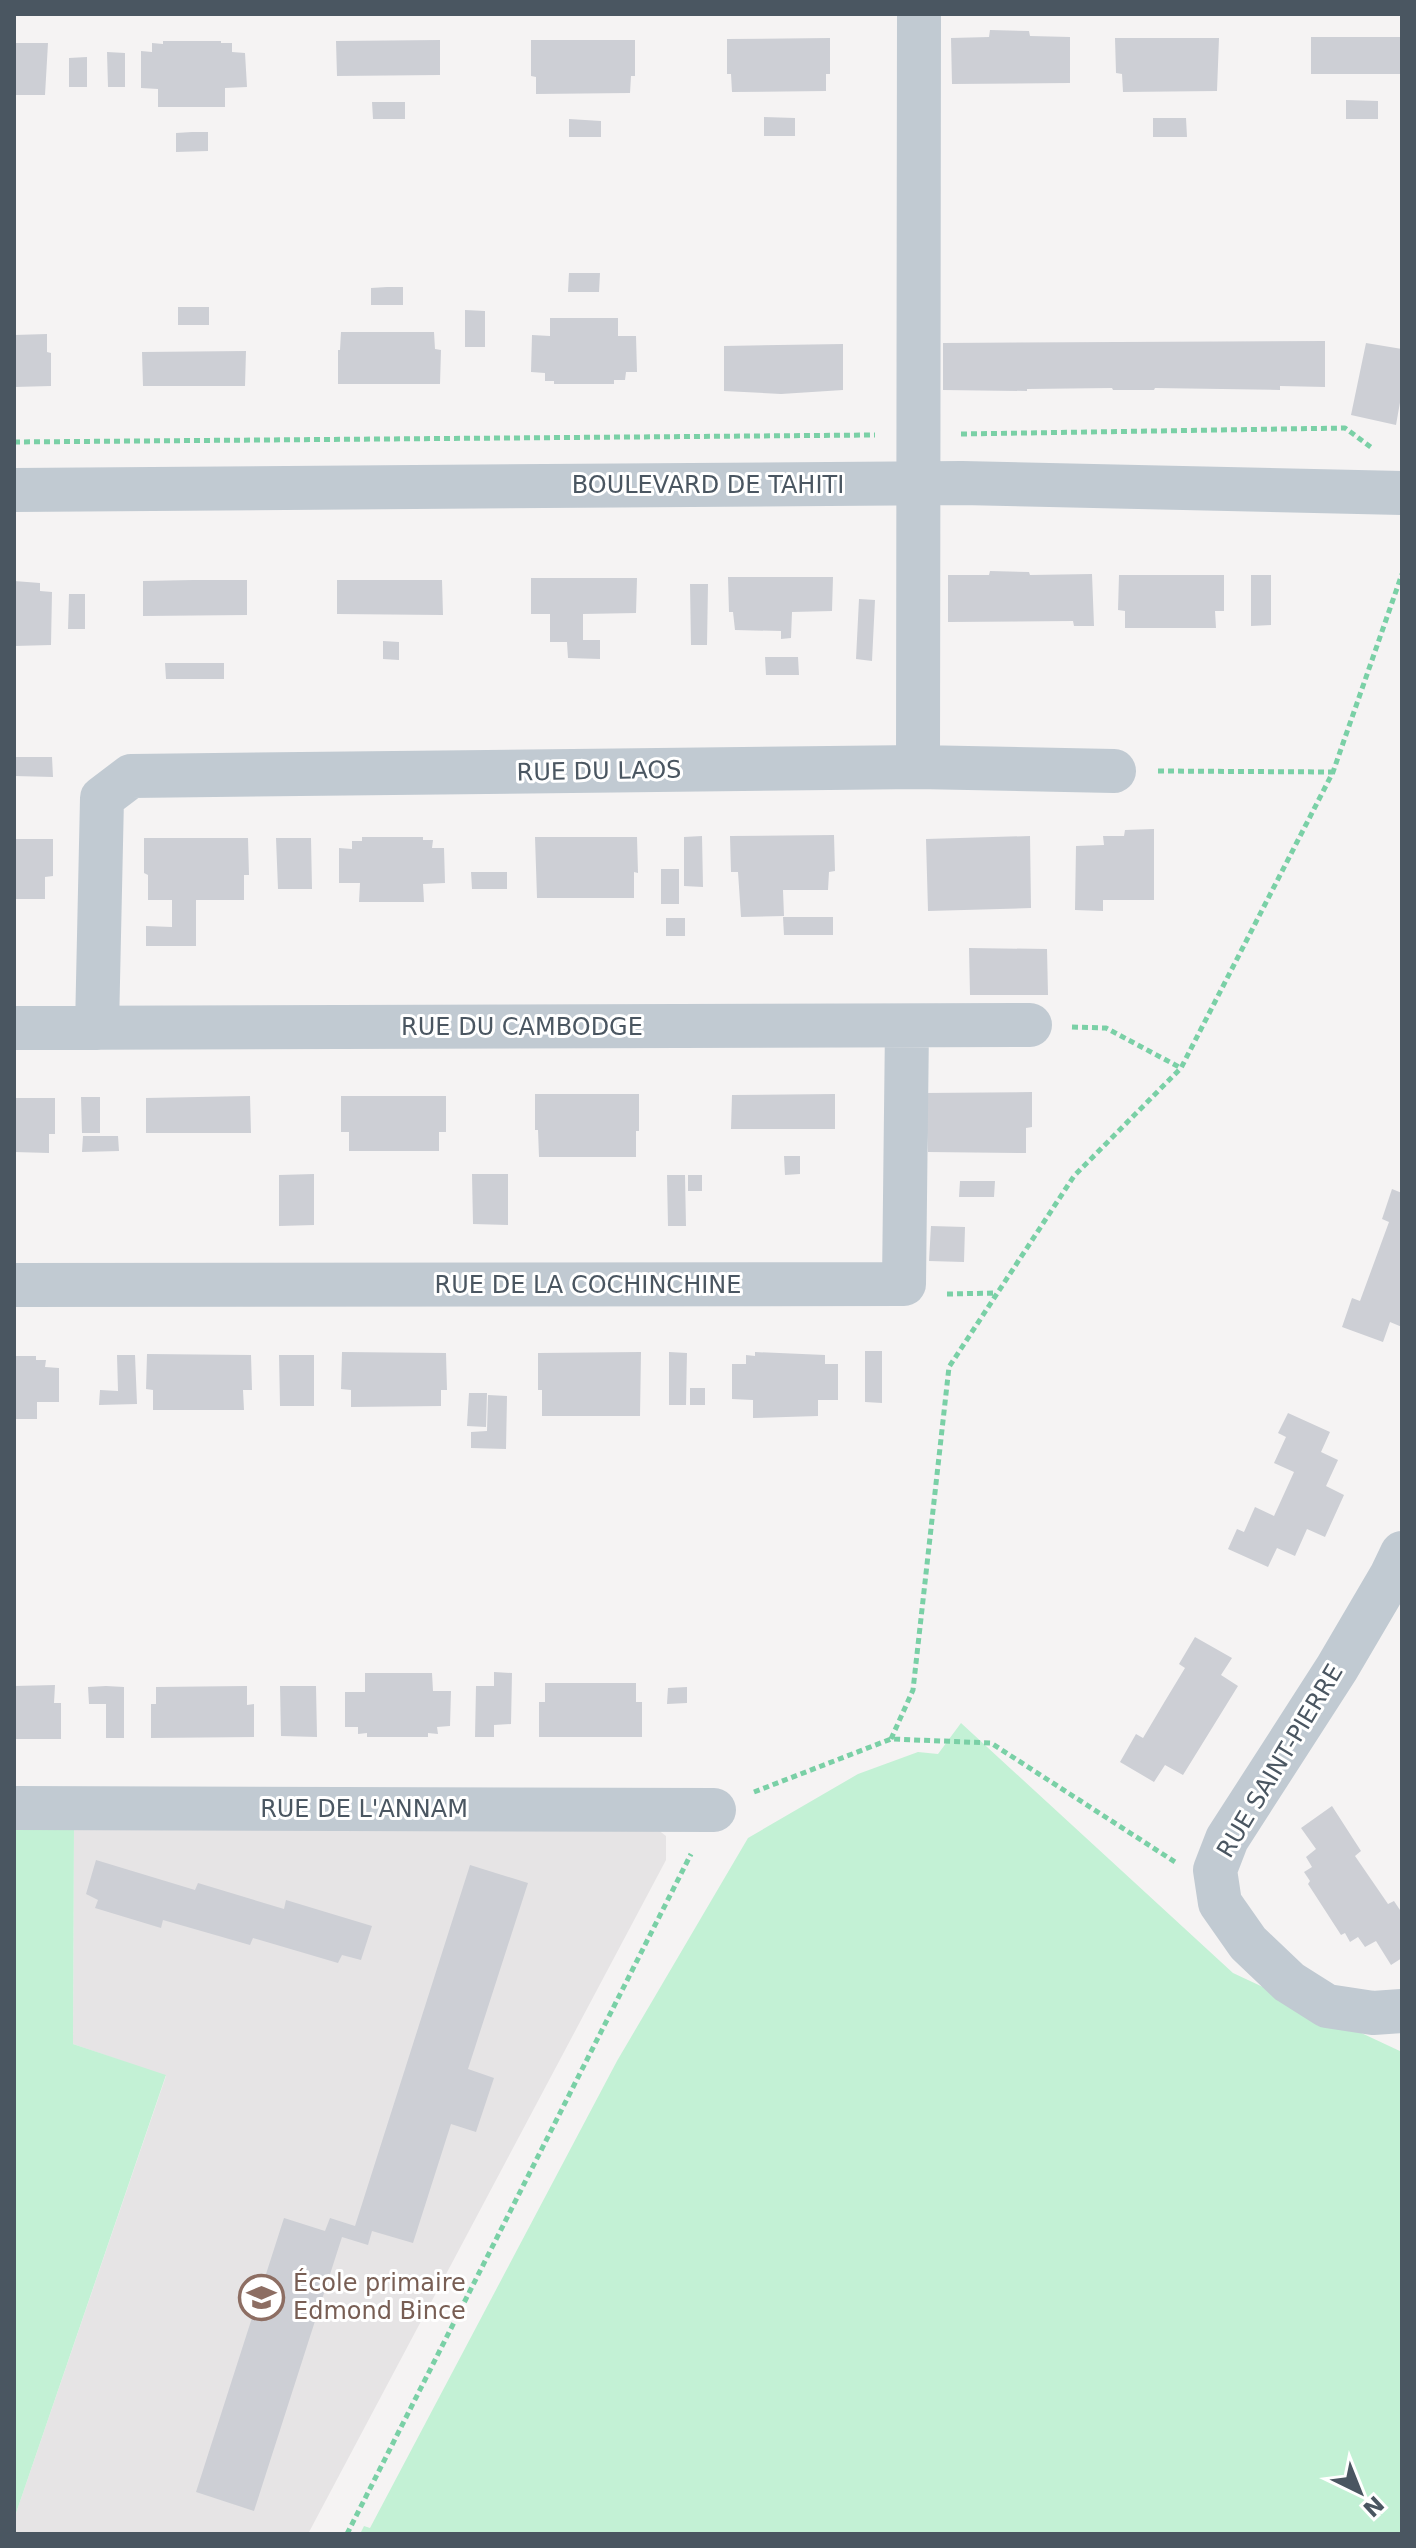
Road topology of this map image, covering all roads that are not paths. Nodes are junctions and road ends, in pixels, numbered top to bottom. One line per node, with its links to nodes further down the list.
1 (919, 14): 2 (street)
2 (918, 484): 3 (street, BOULEVARD DE TAHITI); 4 (street, BOULEVARD DE TAHITI); 5 (street)
3 (14, 490)
4 (1402, 493)
5 (918, 767): 6 (street, RUE DU LAOS); 10 (street, RUE DU LAOS)
6 (1114, 771)
7 (1030, 1025): 8 (street, RUE DU CAMBODGE)
8 (907, 1026): 10 (street, RUE DU CAMBODGE); 11 (street, RUE DE LA COCHINCHINE)
9 (14, 1028): 10 (street, RUE DU CAMBODGE)
10 (97, 1028)
11 (14, 1285)
12 (1402, 1553): 15 (street, RUE SAINT-PIERRE)
13 (14, 1808): 14 (street, RUE DE L'ANNAM)
14 (714, 1810)
15 (1402, 2011)

